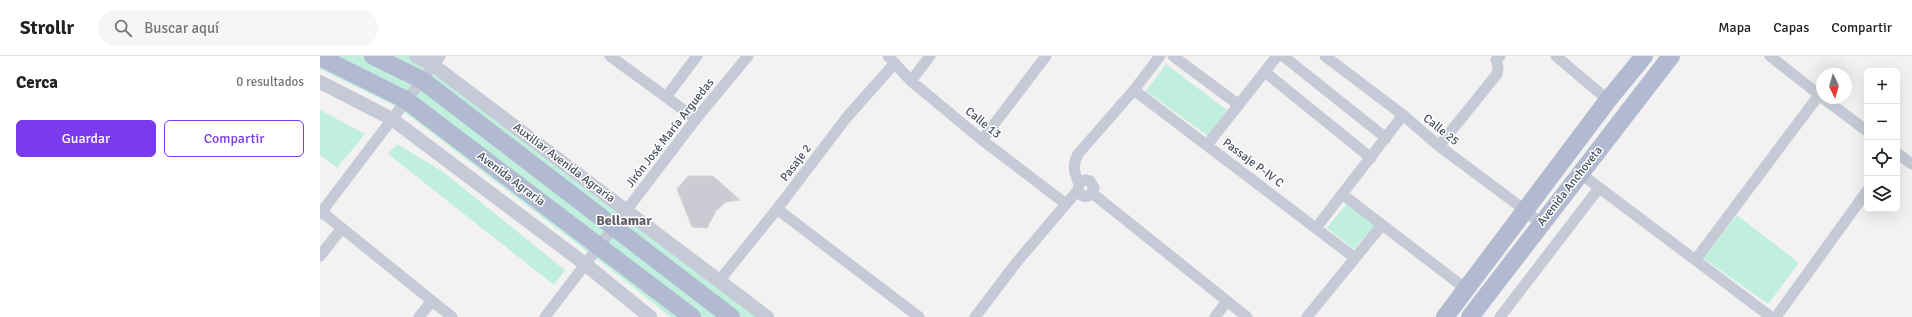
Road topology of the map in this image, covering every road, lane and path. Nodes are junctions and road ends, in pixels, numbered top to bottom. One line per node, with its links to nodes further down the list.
1 (373, 56): 22 (main road, Avenida Agraria)
2 (416, 56): 20 (street, Auxiliar Avenida Agraria)
3 (610, 56): 27 (street)
4 (697, 56): 27 (street)
5 (748, 56): 35 (street, Jirón José María Arguedas)
6 (930, 56): 23 (street)
7 (1046, 56): 38 (street)
8 (1160, 56): 25 (street)
9 (1173, 56): 32 (street)
10 (1277, 56): 21 (street)
11 (1283, 56): 37 (street)
12 (1325, 56): 33 (street, Calle 25)
13 (1556, 56): 29 (street)
14 (1644, 56): 29 (main road, Avenida Anchoveta)
15 (1671, 56): 44 (main road, Avenida Anchoveta)
16 (1770, 56): 26 (street)
17 (320, 57): 28 (main road, Avenida Agraria)
18 (1495, 57): 40 (street)
19 (892, 59): 23 (street, Calle 13); 50 (street, Pasaje 2)
20 (437, 60): 22 (street); 51 (street, Auxiliar Avenida Agraria)
21 (1265, 72): 32 (street); 42 (street)
22 (422, 80): 28 (street); 56 (main road, Avenida Agraria)
23 (911, 81): 38 (street, Calle 13)
24 (320, 82): 34 (street)
25 (1134, 90): 39 (street, Passaje P-IV C); 45 (street)
26 (1816, 93)
27 (666, 97): 35 (street)
28 (406, 100): 34 (street); 59 (main road, Avenida Agraria)
29 (1608, 100): 52 (main road, Avenida Anchoveta)
30 (1816, 103): 62 (street)
31 (1830, 104): 36 (street)
32 (1239, 105): 39 (street)
33 (1403, 115): 37 (street); 40 (street, Calle 25)
34 (392, 119): 53 (street); 63 (street)
35 (696, 119): 51 (street, Jirón José María Arguedas)
36 (1864, 129)
37 (1386, 138): 42 (street)
38 (982, 140): 49 (street, Calle 13)
39 (1207, 145): 58 (street, Passaje P-IV C)
40 (1439, 146): 52 (street, Calle 25)
41 (1900, 155): 43 (street)
42 (1370, 158): 47 (street)
43 (1912, 164)
44 (1581, 174): 46 (street); 54 (main road, Avenida Anchoveta)
45 (1078, 187): 49 (street); 67 (street)
46 (1599, 188): 62 (street); 82 (street)
47 (1342, 194): 55 (street); 58 (street)
48 (1864, 195): 84 (street)
49 (1066, 204): 76 (street)
50 (777, 209): 64 (street, Pasaje 2); 75 (street)
51 (627, 210): 56 (street, Jirón José María Arguedas); 64 (street, Auxiliar Avenida Agraria)
52 (1525, 210): 54 (street, Calle 25); 65 (main road, Avenida Anchoveta)
53 (321, 213): 57 (street)
54 (1541, 224): 81 (main road, Avenida Anchoveta)
55 (1382, 225): 61 (street); 65 (street)
56 (614, 227): 59 (street, Jirón José María Arguedas); 73 (main road, Avenida Agraria)
57 (342, 228): 60 (street); 66 (street)
58 (1316, 228): 61 (street, Passaje P-IV C)
59 (599, 245): 63 (street, Jirón José María Arguedas); 72 (main road, Avenida Agraria)
60 (320, 256)
61 (1355, 258): 79 (street)
62 (1696, 259): 83 (street)
63 (585, 264): 70 (street, Jirón José María Arguedas); 71 (street)
64 (720, 281): 74 (street, Auxiliar Avenida Agraria)
65 (1466, 290): 80 (main road, Avenida Anchoveta)
66 (432, 301): 68 (street); 69 (street)
67 (1228, 301): 77 (street); 78 (street)
68 (419, 317)
69 (452, 317)
70 (545, 317)
71 (650, 317)
72 (692, 317)
73 (731, 317)
74 (767, 317)
75 (919, 317)
76 (975, 317)
77 (1215, 317)
78 (1247, 317)
79 (1307, 317)
80 (1445, 317)
81 (1470, 317)
82 (1500, 317)
83 (1771, 317)
84 (1776, 317)

